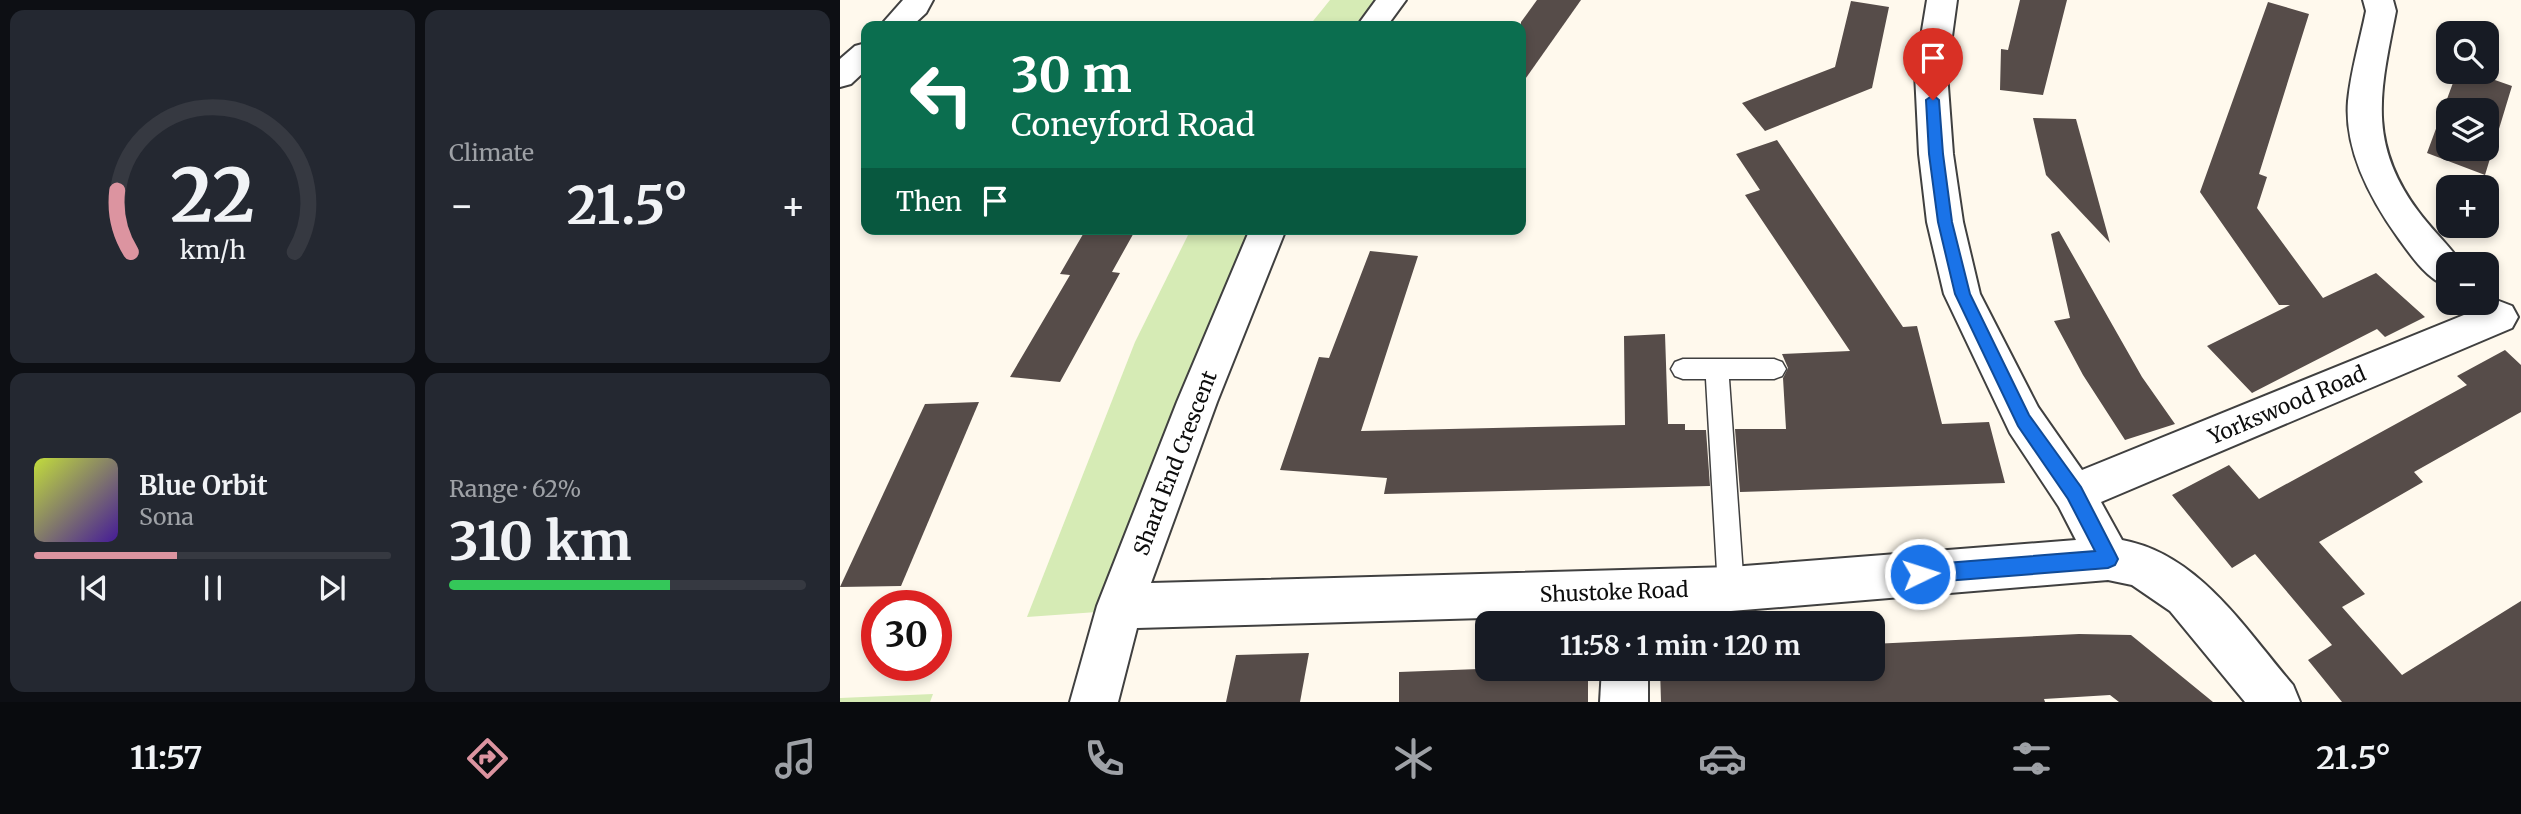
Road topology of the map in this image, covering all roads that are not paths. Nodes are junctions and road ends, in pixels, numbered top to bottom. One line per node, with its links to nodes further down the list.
1 (918, 0): 5 (street)
2 (1391, 0): 6 (street)
3 (1942, 0): 15 (street)
4 (2378, 0): 10 (street)
5 (900, 21)
6 (1376, 21)
7 (861, 57): 8 (street)
8 (840, 76)
9 (1266, 235): 18 (street, Shard End Crescent)
10 (2436, 258)
11 (2501, 318): 15 (street, Yorkswood Road)
12 (1683, 369): 13 (lane)
13 (1717, 369): 14 (lane); 17 (lane)
14 (1774, 369)
15 (2074, 493): 16 (street)
16 (2108, 559): 17 (street, Shustoke Road); 23 (street, Shustoke Road)
17 (1731, 589): 19 (street, Shustoke Road)
18 (1119, 606): 19 (street, Shustoke Road); 21 (street, Shard End Crescent)
19 (1627, 607)
20 (1625, 681): 22 (street)
21 (1094, 702)
22 (1624, 702)
23 (2276, 702)

